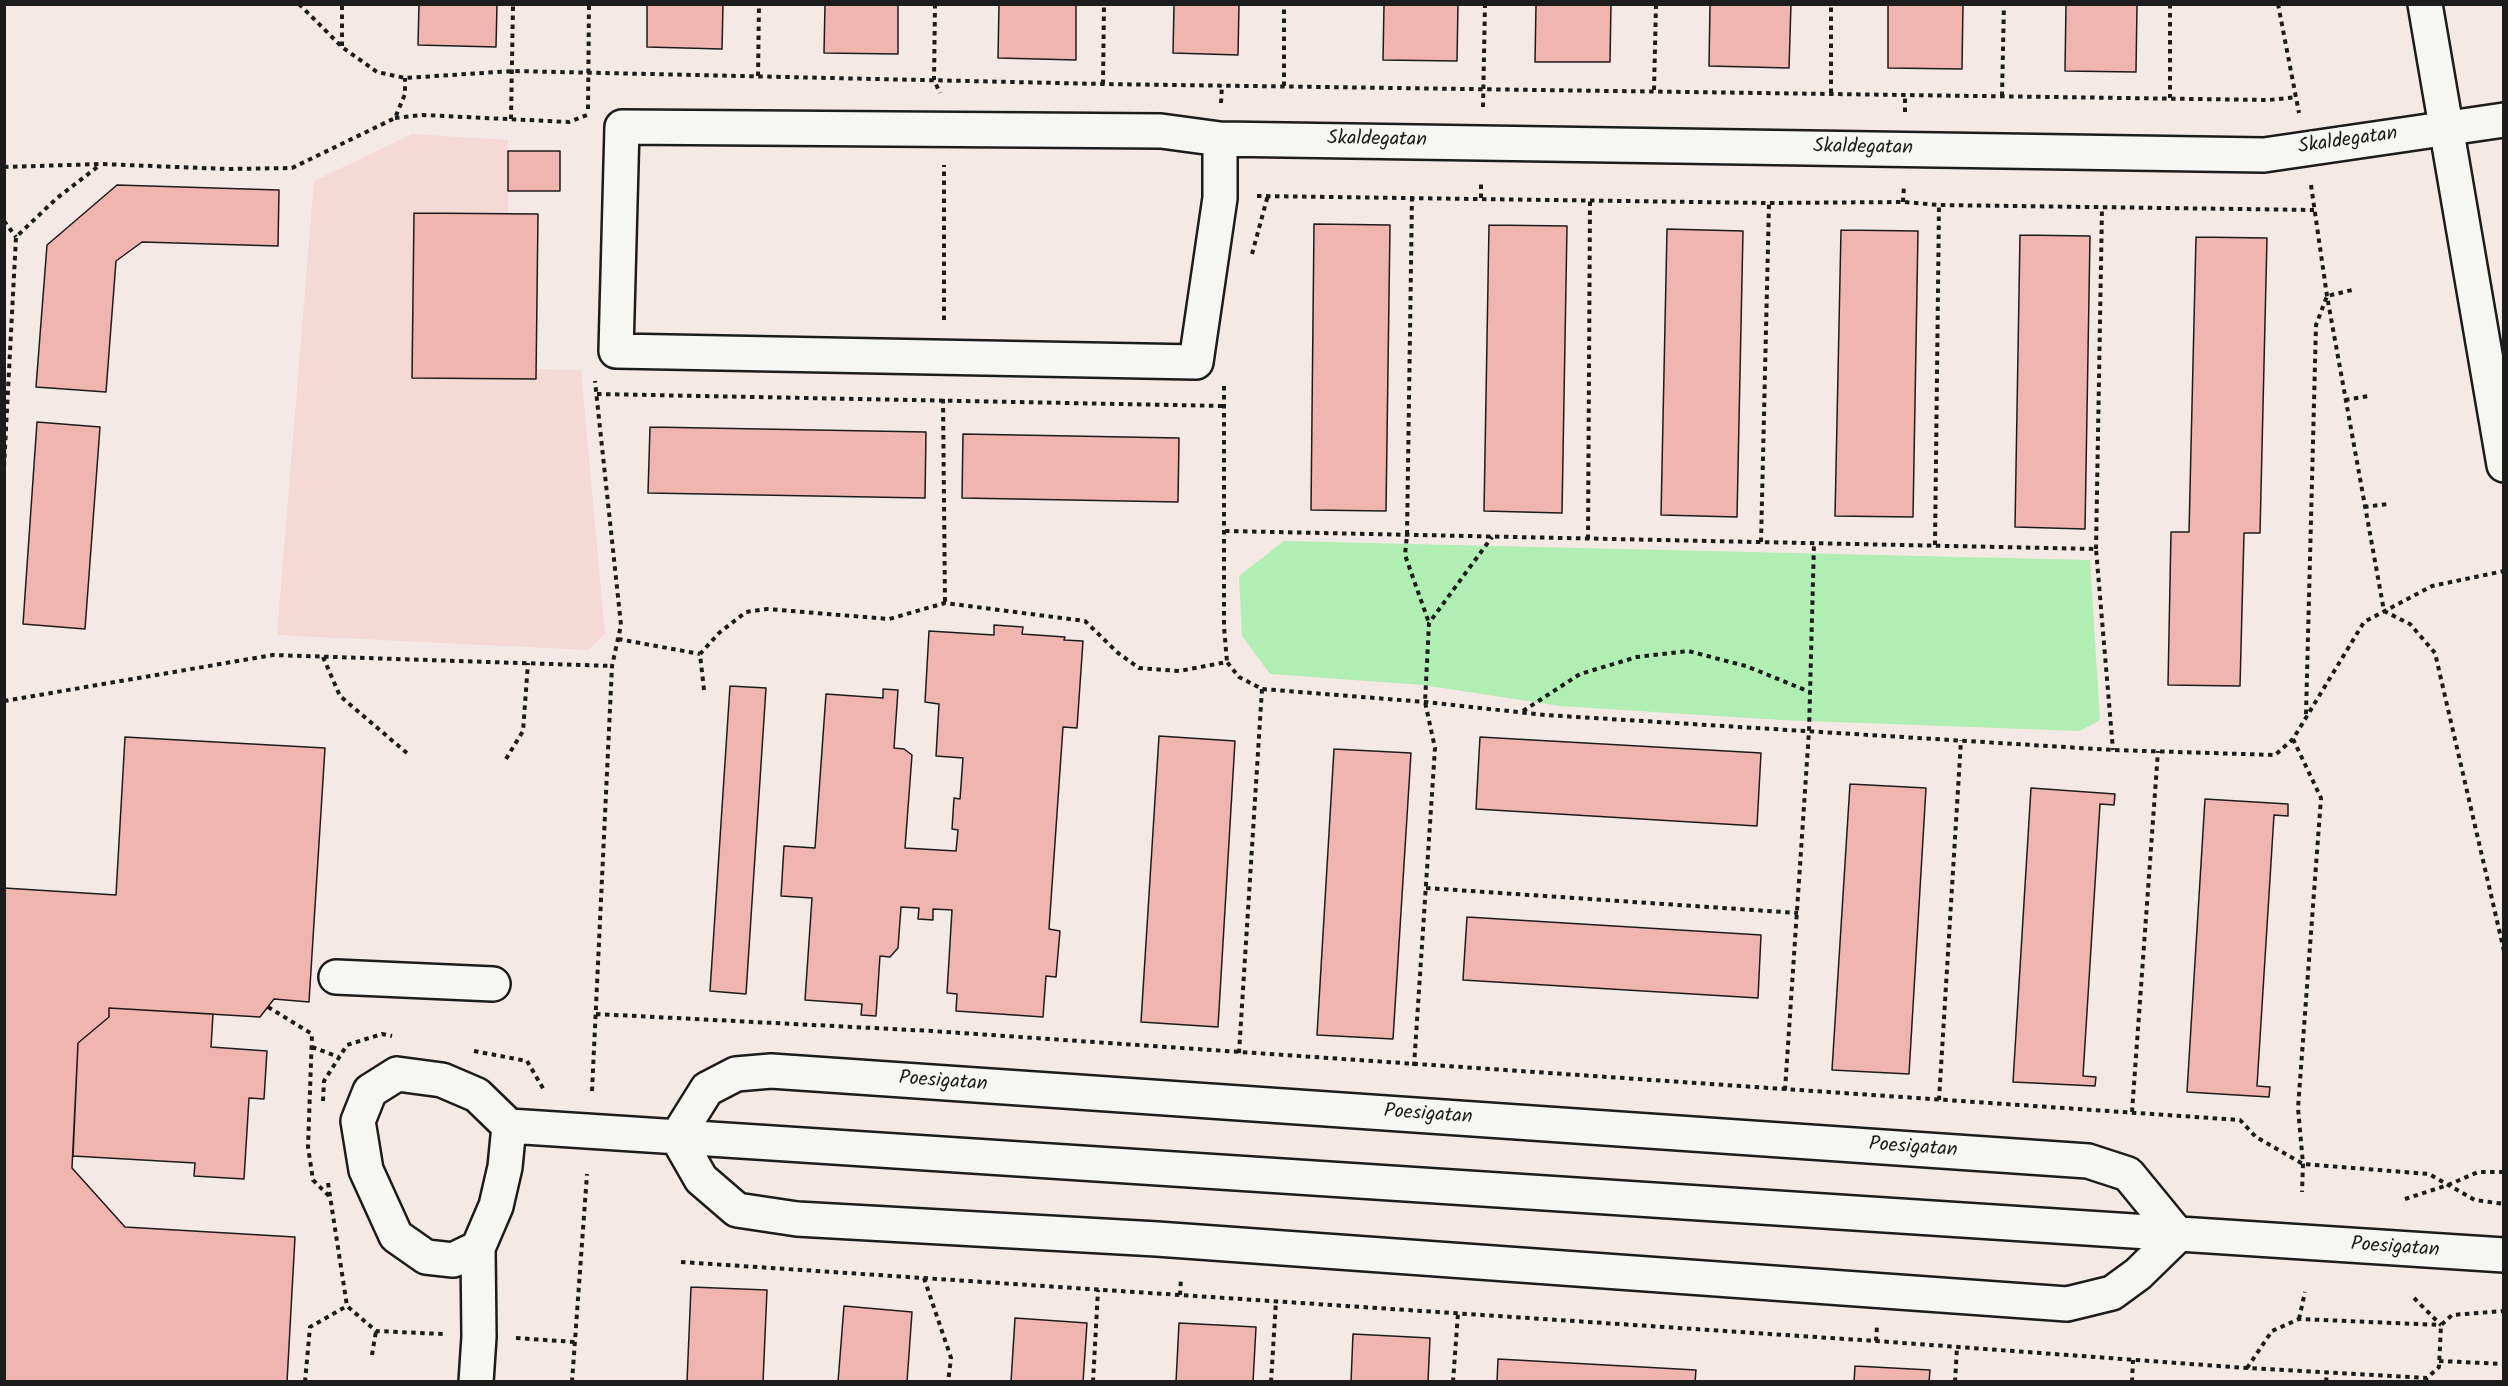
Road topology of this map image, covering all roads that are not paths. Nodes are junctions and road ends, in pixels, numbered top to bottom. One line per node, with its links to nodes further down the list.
1 (2426, 4): 3 (street)
2 (2504, 120): 3 (street, Skaldegatan)
3 (2446, 128): 4 (street, Skaldegatan); 5 (street)
4 (1220, 139): 4 (street, Skaldegatan)
5 (2504, 465)
6 (336, 977): 7 (street)
7 (494, 984)
8 (509, 1126): 9 (street, Poesigatan); 11 (street); 11 (street)
9 (677, 1137): 10 (street, Poesigatan); 10 (street); 10 (street, Poesigatan)
10 (2178, 1235): 12 (street, Poesigatan)
11 (478, 1248): 13 (street)
12 (2504, 1256)
13 (476, 1382)

